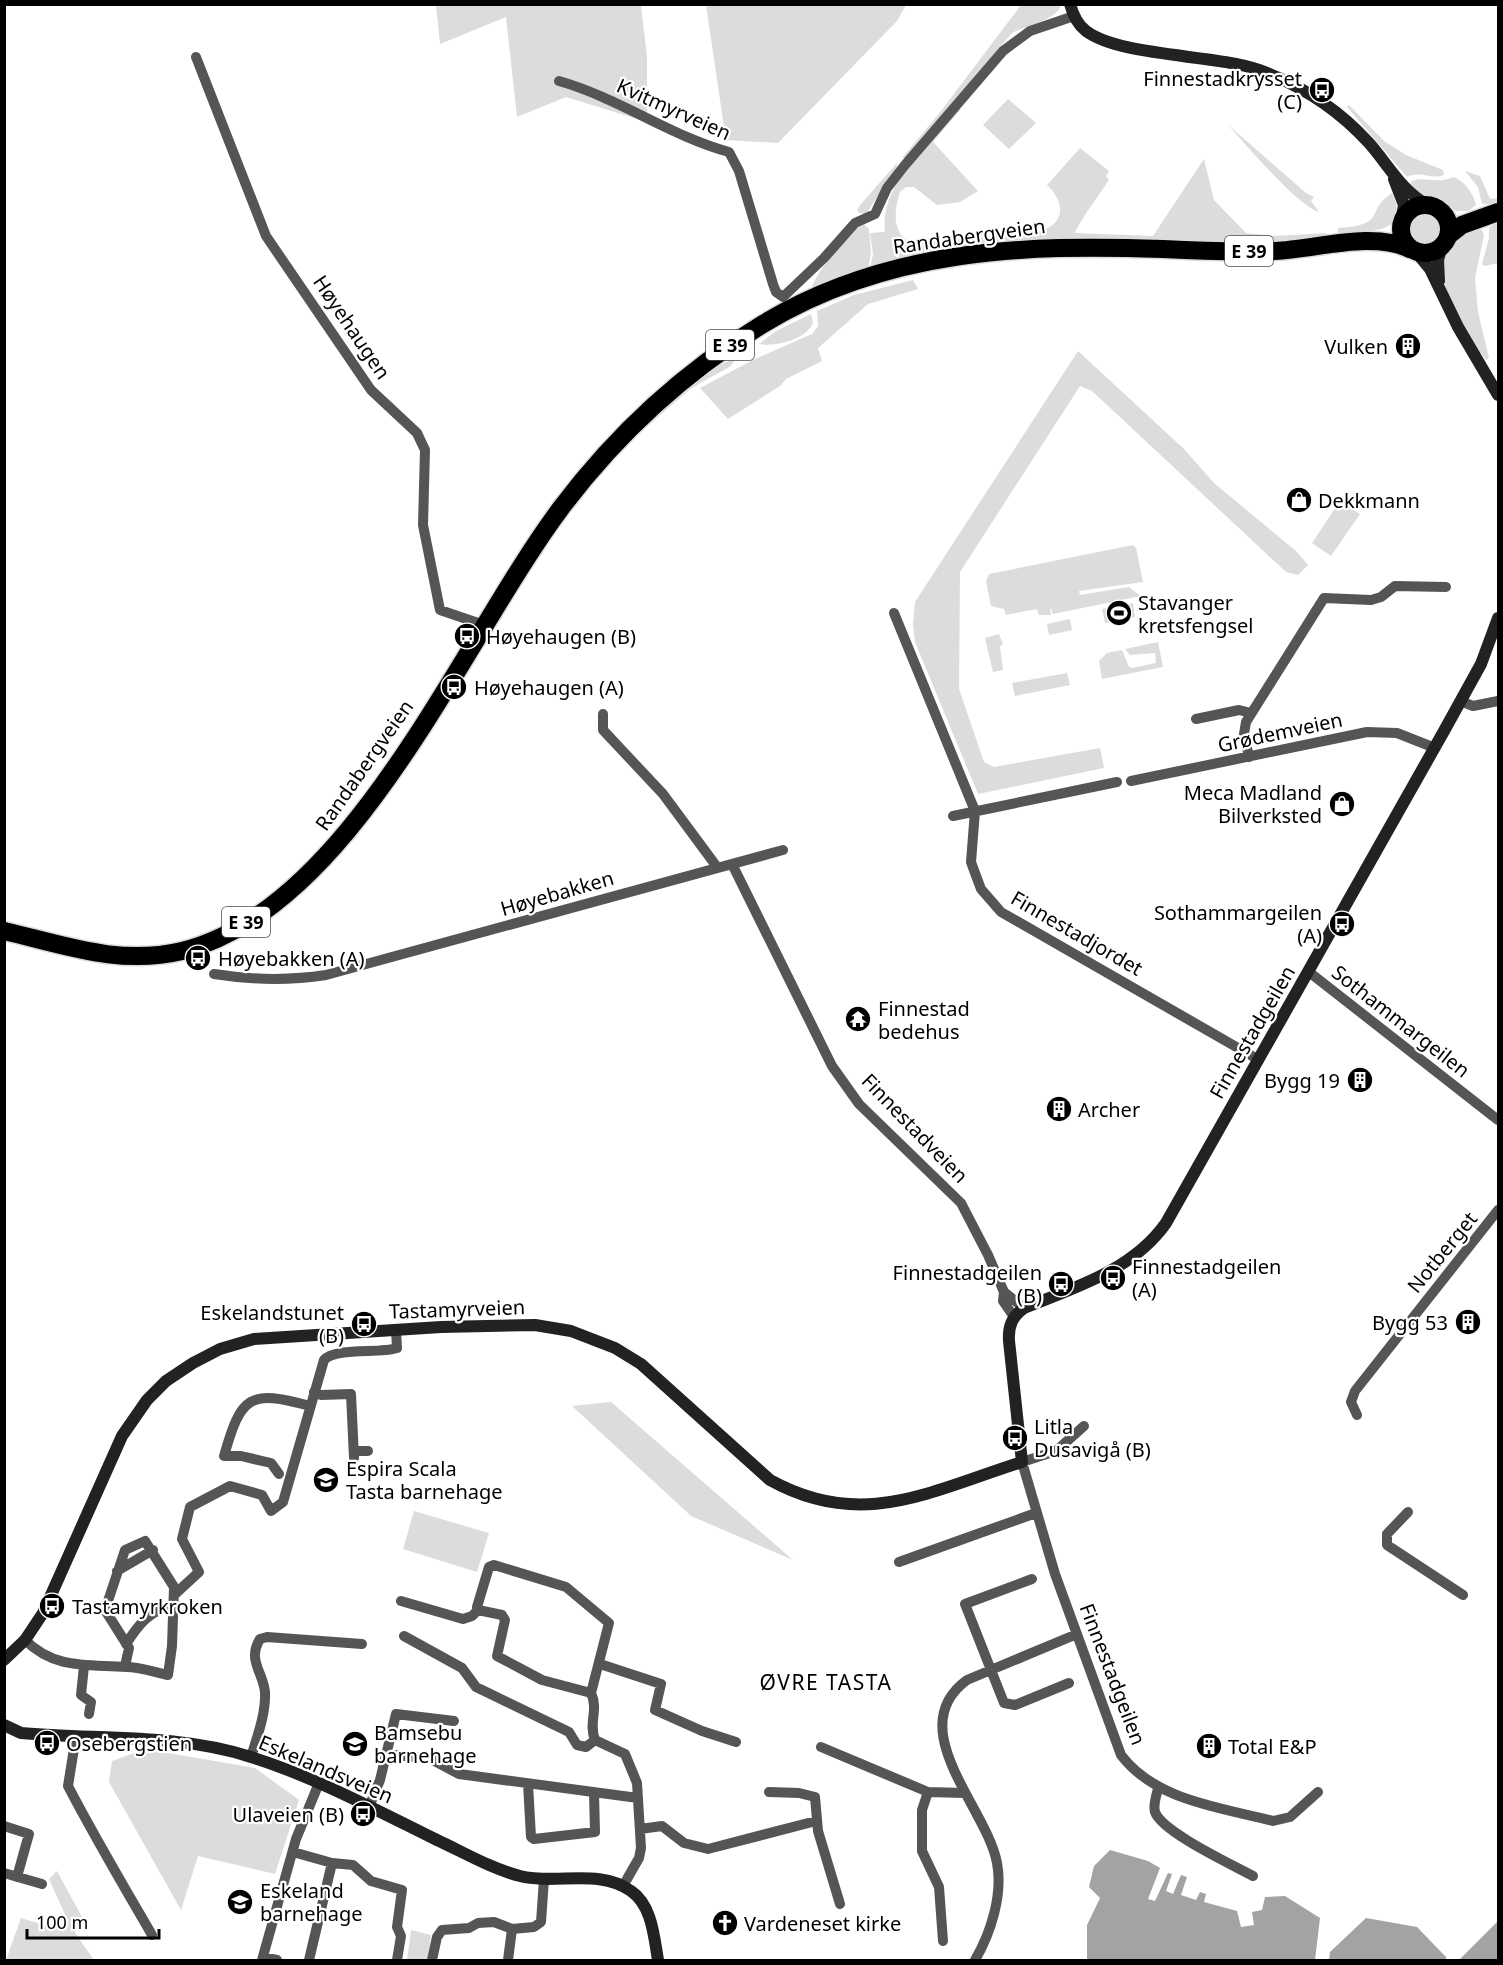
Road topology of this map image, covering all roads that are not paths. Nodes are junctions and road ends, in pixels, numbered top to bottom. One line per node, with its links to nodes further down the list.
1 (1072, 10): 4 (main road, Randabergveien); 12 (street, Randabergveien)
2 (196, 57): 18 (street, Høyehaugen)
3 (559, 81): 12 (street, Kvitmyrveien)
4 (1387, 164): 5 (main road, Randabergveien); 7 (main road, Randabergveien)
5 (1434, 208): 6 (highway, E 39); 7 (highway, E 39); 9 (highway)
6 (1494, 213): 9 (highway, E 39)
7 (1401, 223): 8 (highway, Randabergveien / E 39); 10 (highway)
8 (1374, 240): 10 (highway, Randabergveien / E 39); 18 (highway, Randabergveien / E 39)
9 (1445, 241): 10 (highway, E 39); 11 (main road)
10 (1413, 250): 11 (main road)
11 (1439, 285): 13 (main road)
12 (783, 297)
13 (1498, 395)
14 (1446, 587): 21 (street)
15 (1498, 609): 19 (main road, Finnestadgeilen)
16 (894, 613): 28 (street, Finnestadjordet)
17 (1498, 618): 19 (main road, Finnestadgeilen)
18 (484, 625): 33 (highway, Randabergveien / E 39)
19 (1460, 701): 20 (street); 24 (main road, Finnestadgeilen)
20 (1498, 701)
21 (1251, 713): 23 (street); 25 (street)
22 (603, 714): 32 (street)
23 (1196, 719)
24 (1435, 748): 25 (street, Grødemveien); 34 (main road, Finnestadgeilen)
25 (1249, 758): 26 (street, Grødemveien)
26 (1131, 781)
27 (1117, 782): 28 (street)
28 (975, 811): 29 (street); 36 (street, Finnestadjordet)
29 (953, 816)
30 (783, 850): 31 (street)
31 (732, 864): 32 (street); 39 (street, Finnestadveien)
32 (717, 867): 35 (street, Høyebakken)
33 (4, 931)
34 (1309, 972): 36 (main road, Finnestadgeilen); 37 (street, Sothammargeilen)
35 (214, 974)
36 (1259, 1059): 40 (main road, Finnestadgeilen)
37 (1498, 1120)
38 (1498, 1210): 45 (street, Notberget)
39 (1004, 1292): 40 (street, Finnestadveien); 41 (street, Finnestadveien)
40 (1024, 1308): 41 (main road, Finnestadgeilen)
41 (1014, 1317): 48 (main road)
42 (396, 1330): 43 (street); 48 (main road, Tastamyrveien); 61 (main road, Tastamyrveien)
43 (314, 1392): 44 (street); 47 (street)
44 (310, 1406): 49 (street); 54 (street)
45 (1358, 1415)
46 (1084, 1426): 48 (street)
47 (368, 1450)
48 (1022, 1462): 51 (street, Finnestadgeilen)
49 (279, 1474)
50 (1408, 1512): 55 (street)
51 (1036, 1513): 52 (street); 59 (street, Finnestadgeilen)
52 (899, 1562)
53 (1032, 1579): 68 (street)
54 (174, 1595): 57 (street); 62 (street)
55 (1463, 1595)
56 (401, 1601): 58 (street)
57 (173, 1607): 62 (street); 67 (street)
58 (478, 1610): 65 (street); 70 (street)
59 (1077, 1634): 68 (street); 82 (street, Finnestadgeilen)
60 (404, 1636): 75 (street)
61 (25, 1640): 64 (main road, Tastamyrveien); 66 (street)
62 (126, 1644): 67 (street)
63 (362, 1644): 79 (street)
64 (4, 1660)
65 (600, 1664): 70 (street); 76 (street)
66 (84, 1666): 67 (street); 71 (street)
67 (125, 1666)
68 (990, 1670): 69 (street); 87 (street)
69 (1070, 1683)
70 (591, 1693): 75 (street)
71 (89, 1714)
72 (454, 1721): 78 (street)
73 (6, 1727): 74 (main road, Eskelandsveien)
74 (76, 1736): 79 (main road, Eskelandsveien); 103 (street)
75 (595, 1740): 88 (street)
76 (736, 1742)
77 (821, 1747): 84 (street)
78 (387, 1754): 81 (street); 89 (street)
79 (251, 1756): 80 (main road, Eskelandsveien)
80 (319, 1783): 89 (main road, Eskelandsveien); 93 (street)
81 (528, 1784): 86 (street); 86 (street)
82 (1158, 1789): 85 (street, Finnestadgeilen); 96 (street)
83 (769, 1792): 90 (street)
84 (928, 1792): 87 (street); 104 (street)
85 (1318, 1792)
86 (594, 1793): 88 (street)
87 (965, 1793): 112 (street)
88 (638, 1798): 92 (street)
89 (369, 1807): 98 (main road, Eskelandsveien)
90 (816, 1821): 92 (street); 101 (street)
91 (4, 1826): 97 (street)
92 (640, 1829): 100 (street)
93 (293, 1852): 94 (street); 105 (street)
94 (332, 1863): 107 (street); 108 (street)
95 (4, 1873): 97 (street)
96 (1253, 1876)
97 (17, 1877): 99 (street)
98 (544, 1879): 100 (main road, Eskelandsveien); 102 (street)
99 (42, 1884)
100 (623, 1886): 111 (main road)
101 (840, 1904)
102 (512, 1929): 109 (street); 110 (street)
103 (152, 1935)
104 (943, 1941)
105 (263, 1959): 106 (street)
106 (277, 1960)
107 (309, 1960)
108 (397, 1960)
109 (432, 1960)
110 (508, 1960)
111 (658, 1960)
112 (975, 1960)

